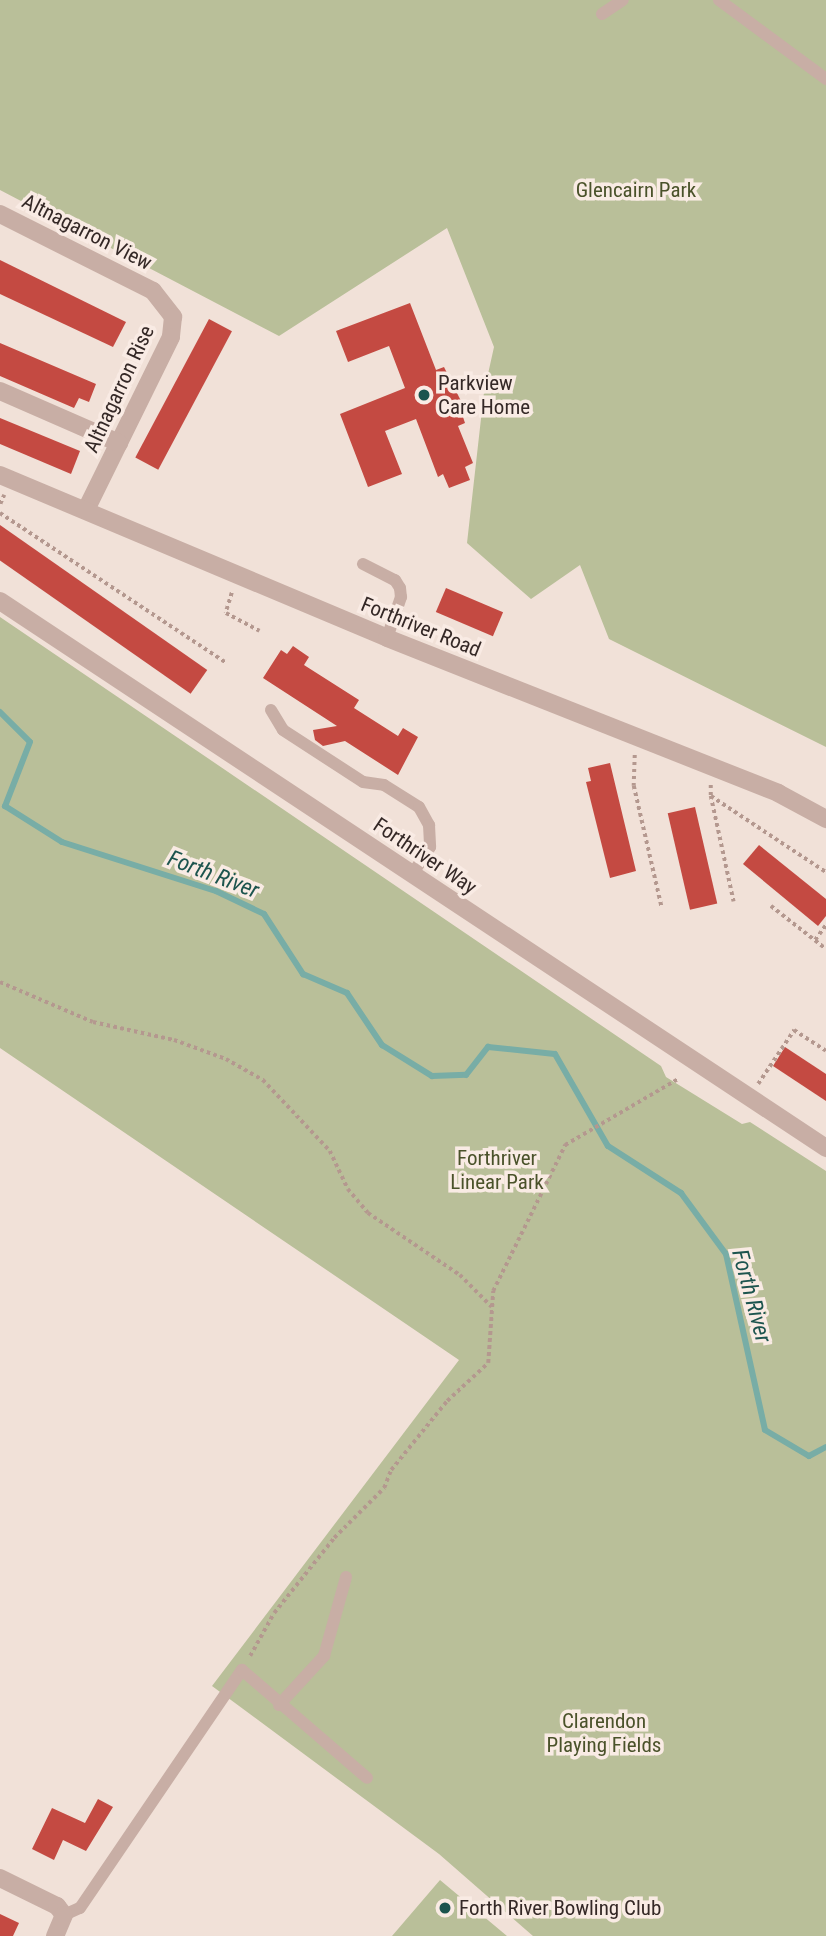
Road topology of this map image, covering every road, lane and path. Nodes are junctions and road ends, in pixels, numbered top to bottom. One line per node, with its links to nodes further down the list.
1 (624, 0): 3 (lane)
2 (719, 0): 4 (lane)
3 (601, 14)
4 (826, 79)
5 (0, 214): 6 (street, Altnagarron View)
6 (153, 291): 8 (street, Altnagarron Rise)
7 (0, 391): 8 (street)
8 (119, 443): 10 (street, Altnagarron Rise)
9 (0, 475): 10 (street, Forthriver Road)
10 (86, 510): 13 (street, Forthriver Road)
11 (0, 513): 17 (path)
12 (363, 564): 16 (lane)
13 (237, 574): 15 (path); 16 (street, Forthriver Road)
14 (0, 601): 24 (street, Forthriver Way)
15 (260, 631)
16 (387, 638): 19 (street, Forthriver Road)
17 (227, 663)
18 (271, 710): 24 (lane)
19 (636, 736): 20 (street, Forthriver Road); 27 (path)
20 (711, 765): 21 (path); 22 (street, Forthriver Road)
21 (711, 796): 23 (path); 25 (path)
22 (826, 819)
23 (826, 872)
24 (412, 875): 34 (street, Forthriver Way)
25 (734, 902)
26 (771, 906): 29 (path)
27 (662, 908)
28 (826, 926): 29 (path)
29 (815, 940): 30 (path)
30 (826, 949)
31 (0, 982): 36 (path)
32 (826, 1051): 34 (path)
33 (678, 1079): 36 (path)
34 (749, 1097): 35 (street, Forthriver Way)
35 (826, 1147)
36 (492, 1307): 38 (path)
37 (346, 1577): 39 (lane)
38 (242, 1670): 39 (lane); 42 (lane)
39 (279, 1705): 40 (lane)
40 (367, 1778)
41 (0, 1878): 42 (street)
42 (64, 1915): 43 (street)
43 (55, 1936)

